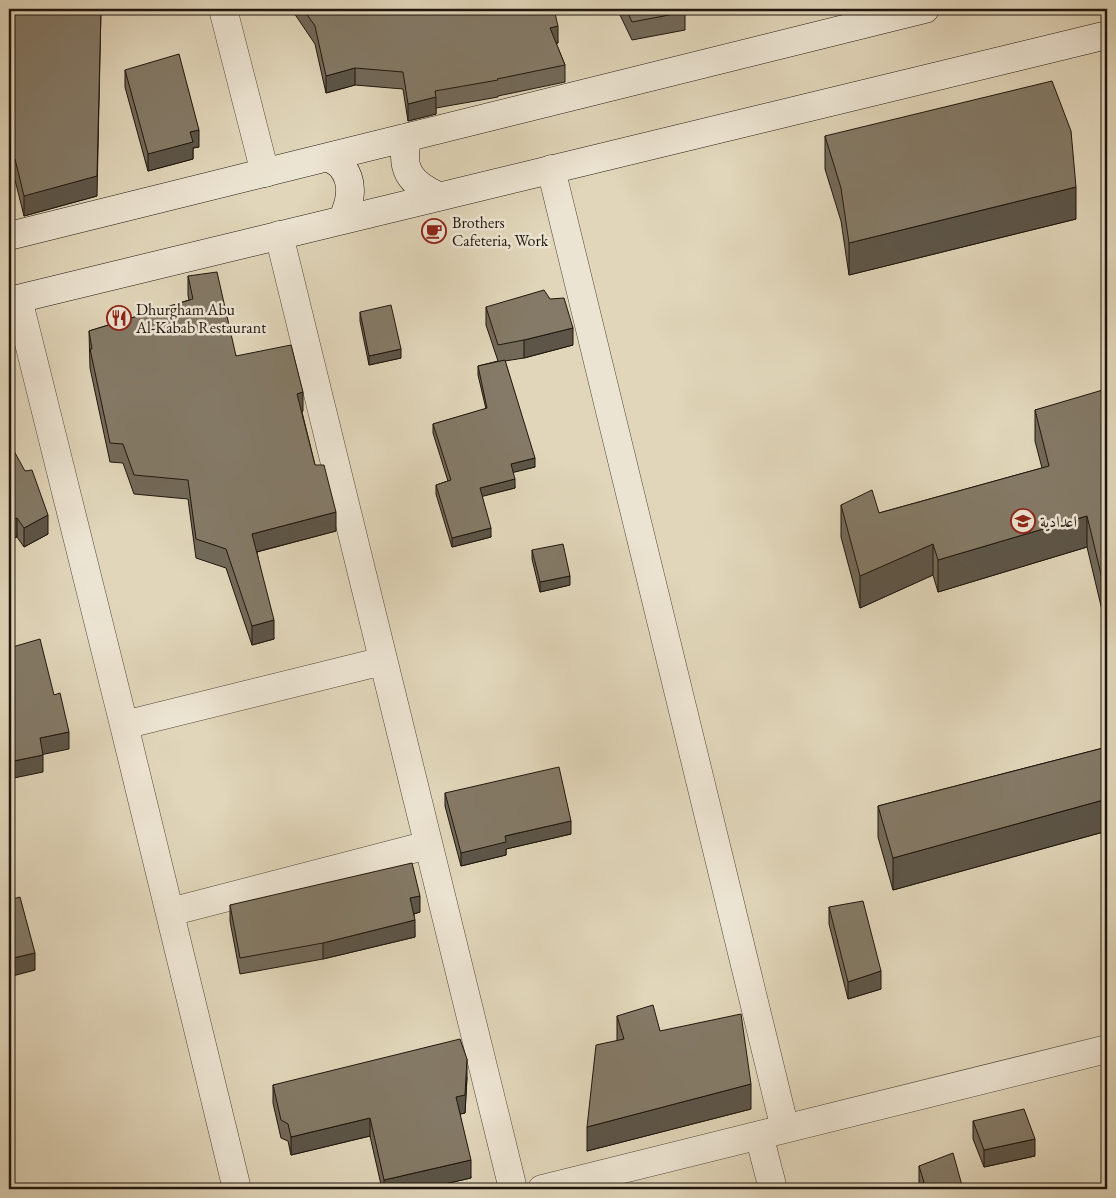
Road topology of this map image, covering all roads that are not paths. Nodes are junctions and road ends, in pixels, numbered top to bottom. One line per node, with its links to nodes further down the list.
1 (223, 9): 7 (street)
2 (925, 9): 4 (street)
3 (1107, 35): 6 (street)
4 (408, 137): 5 (street); 8 (street)
5 (329, 157): 7 (street); 9 (street)
6 (551, 169): 8 (street); 18 (street)
7 (265, 173): 11 (street)
8 (438, 196): 9 (street)
9 (342, 220): 10 (street)
10 (279, 235): 12 (street); 13 (street)
11 (9, 236)
12 (13, 300): 14 (street)
13 (383, 661): 14 (street); 15 (street)
14 (124, 725): 16 (street)
15 (428, 845): 16 (street); 21 (street)
16 (170, 912): 20 (street)
17 (1107, 1049): 18 (street)
18 (786, 1129): 19 (street)
19 (759, 1135): 22 (street); 23 (street)
20 (237, 1189)
21 (513, 1189)
22 (542, 1189)
23 (772, 1189)

